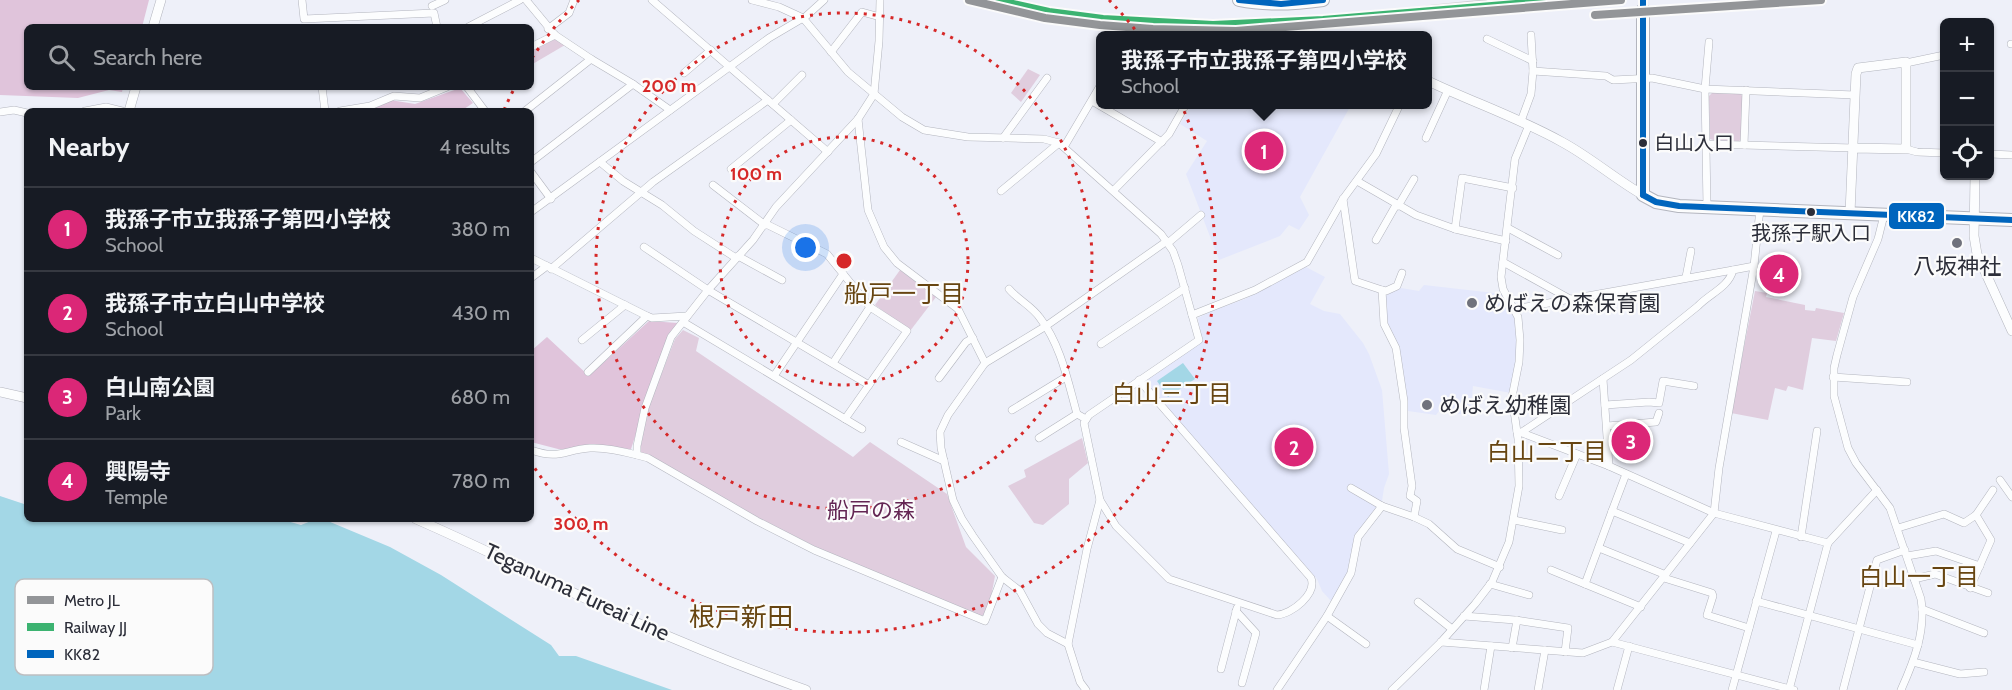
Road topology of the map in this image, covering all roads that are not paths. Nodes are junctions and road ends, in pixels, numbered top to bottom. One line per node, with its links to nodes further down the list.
1 (161, 0): 17 (street)
2 (302, 0): 13 (street)
3 (445, 0): 13 (street)
4 (520, 0): 19 (street)
5 (526, 0): 20 (street)
6 (574, 0): 20 (street)
7 (652, 0): 26 (street)
8 (752, 0): 16 (street)
9 (824, 0): 16 (street)
10 (880, 0): 14 (street)
11 (1317, 0): 12 (highway)
12 (1244, 1)
13 (432, 6): 18 (street)
14 (880, 17): 27 (street); 47 (street)
15 (1643, 17): 37 (highway)
16 (803, 18): 27 (street); 32 (street)
17 (154, 24)
18 (436, 24)
19 (474, 24)
20 (548, 29): 21 (street)
21 (555, 34): 25 (street); 29 (street)
22 (1531, 35): 30 (street)
23 (1487, 39): 30 (street)
24 (1709, 42): 40 (street)
25 (534, 45)
26 (711, 50): 32 (street); 34 (street)
27 (831, 52): 47 (street)
28 (1940, 56): 31 (street)
29 (591, 59): 39 (street); 57 (street)
30 (1533, 61): 33 (street)
31 (1906, 63): 49 (street); 74 (street)
32 (730, 68): 51 (street); 61 (street)
33 (1533, 71): 37 (street); 66 (street)
34 (684, 73)
35 (802, 75): 51 (street)
36 (1047, 78): 67 (street)
37 (1643, 80): 40 (street); 91 (highway)
38 (1432, 83): 45 (street)
39 (633, 84): 61 (street); 79 (street)
40 (1705, 89): 46 (street); 70 (street)
41 (135, 90): 53 (street)
42 (322, 90): 54 (street)
43 (440, 90): 55 (street)
44 (469, 90): 56 (street)
45 (1448, 90): 66 (street); 68 (street)
46 (1746, 90): 49 (street); 72 (street)
47 (874, 94): 64 (street); 67 (street)
48 (1096, 94): 50 (street)
49 (1856, 95): 73 (street)
50 (1092, 101): 52 (street); 71 (street)
51 (770, 102): 65 (street); 90 (street)
52 (1096, 103)
53 (130, 108)
54 (325, 108)
55 (358, 108)
56 (483, 108)
57 (529, 108)
58 (1106, 109): 69 (street)
59 (1184, 109): 69 (street)
60 (1398, 109): 85 (street)
61 (670, 110): 80 (street)
62 (0, 112): 63 (street)
63 (24, 112)
64 (858, 119): 75 (street); 136 (street)
65 (791, 120): 75 (street); 81 (street)
66 (1525, 123): 87 (street); 91 (street)
67 (1003, 138): 71 (street)
68 (1426, 138)
69 (1162, 142): 88 (street)
70 (1706, 144): 72 (street); 95 (street)
71 (1061, 145): 88 (street); 89 (street)
72 (1744, 145): 73 (street)
73 (1854, 148): 74 (street); 98 (street)
74 (1906, 149): 76 (street)
75 (828, 152): 103 (street)
76 (1940, 153)
77 (1994, 154): 78 (street)
78 (2012, 155)
79 (534, 160)
80 (600, 162): 90 (street); 92 (street)
81 (731, 169)
82 (534, 175): 92 (street)
83 (1414, 179): 94 (street)
84 (1975, 180): 101 (street)
85 (1356, 181): 93 (street); 94 (street)
86 (713, 185): 103 (street)
87 (1513, 188): 104 (street); 105 (street)
88 (1114, 190): 108 (street)
89 (1001, 191)
90 (641, 192): 112 (street); 116 (street)
91 (1643, 195): 95 (highway)
92 (551, 199): 97 (street)
93 (1343, 199): 126 (street); 131 (street)
94 (1397, 205): 105 (street); 106 (street)
95 (1707, 207): 96 (highway)
96 (1760, 209): 98 (highway); 115 (street)
97 (534, 210)
98 (1850, 213): 100 (highway)
99 (1201, 214): 108 (street)
100 (1884, 214): 101 (highway); 145 (street)
101 (1975, 219): 102 (highway); 135 (street)
102 (2012, 220)
103 (766, 225): 112 (street); 119 (street)
104 (1508, 228): 107 (street); 111 (street)
105 (1455, 229): 107 (street)
106 (1376, 240)
107 (1506, 241): 114 (street)
108 (1168, 242): 123 (street); 134 (street)
109 (644, 247): 125 (street)
110 (1691, 251): 121 (street)
111 (1558, 255)
112 (737, 257): 122 (street); 125 (street)
113 (534, 260): 116 (street)
114 (1503, 262): 127 (street); 130 (street)
115 (1754, 266): 117 (street); 181 (street)
116 (549, 268): 120 (street); 128 (street)
117 (1732, 270): 121 (street); 147 (street)
118 (1402, 273): 126 (street)
119 (843, 274): 129 (street); 138 (street)
120 (534, 276)
121 (1686, 277): 127 (street)
122 (782, 280)
123 (1185, 288): 131 (street); 139 (street)
124 (1009, 289): 134 (street)
125 (708, 290): 133 (street); 138 (street)
126 (1382, 290): 183 (street)
127 (1570, 299): 130 (street)
128 (625, 305): 132 (street); 137 (street)
129 (870, 307): 140 (street); 150 (street)
130 (1515, 309): 162 (street)
131 (1192, 315): 148 (street)
132 (647, 316): 133 (street); 142 (street)
133 (685, 319): 143 (street); 168 (street)
134 (1046, 326): 141 (street); 144 (street)
135 (2012, 331)
136 (973, 338): 141 (street); 146 (street)
137 (582, 340)
138 (797, 342): 140 (street); 143 (street)
139 (1101, 344)
140 (833, 363): 150 (street)
141 (984, 363): 169 (street)
142 (588, 372)
143 (774, 376): 158 (street)
144 (1066, 377): 155 (street); 157 (street)
145 (1833, 377): 149 (street); 174 (street)
146 (939, 378)
147 (1603, 379): 154 (street); 162 (street)
148 (1139, 380): 159 (street); 206 (street)
149 (1907, 382)
150 (869, 385): 158 (street)
151 (1694, 386): 154 (street)
152 (0, 392): 153 (street)
153 (24, 397)
154 (1605, 405): 160 (street)
155 (1012, 410)
156 (1659, 413): 160 (street)
157 (1077, 414): 159 (street); 164 (street)
158 (845, 419): 161 (street)
159 (1086, 419): 178 (street)
160 (1606, 426): 170 (street)
161 (862, 429)
162 (1520, 431): 167 (street); 184 (street)
163 (1817, 431): 189 (street)
164 (1039, 438)
165 (901, 442): 169 (street)
166 (534, 451): 168 (street)
167 (1577, 454): 170 (street); 176 (street)
168 (637, 455): 198 (street)
169 (944, 461): 198 (street)
170 (1609, 466): 171 (street)
171 (1626, 474): 180 (street); 181 (street)
172 (2000, 480): 177 (street)
173 (1351, 488): 179 (street)
174 (1877, 490): 186 (street); 191 (street)
175 (1993, 490): 182 (street)
176 (1559, 496)
177 (2012, 497)
178 (1100, 500): 206 (street); 221 (street)
179 (1382, 506): 183 (street); 212 (street)
180 (1612, 511): 190 (street); 192 (street)
181 (1714, 513): 188 (street); 190 (street)
182 (1976, 515): 186 (street); 194 (street)
183 (1414, 517): 195 (street)
184 (1514, 520): 187 (street); 195 (street)
185 (423, 522): 234 (street, Teganuma Fureai Line)
186 (1898, 528): 193 (street)
187 (1562, 530)
188 (1776, 531): 189 (street); 205 (street)
189 (1801, 537): 191 (street)
190 (1690, 543): 197 (street)
191 (1828, 543): 211 (street)
192 (1599, 548): 197 (street); 201 (street)
193 (1906, 553): 194 (street); 199 (street); 217 (street)
194 (1980, 566): 202 (street)
195 (1500, 567): 200 (street)
196 (1551, 570): 201 (street)
197 (1665, 576): 208 (street); 215 (street)
198 (1002, 577): 221 (street)
199 (1914, 579): 202 (street); 209 (street)
200 (1491, 584): 204 (street); 213 (street)
201 (1586, 584): 208 (street)
202 (1970, 588): 203 (street)
203 (1988, 593)
204 (1529, 595)
205 (1756, 601): 211 (street); 215 (street)
206 (1239, 602): 210 (street)
207 (1418, 602): 216 (street)
208 (1641, 607): 220 (street)
209 (1922, 609): 218 (street); 223 (street)
210 (1236, 611): 230 (street); 233 (street)
211 (1808, 615): 217 (street); 242 (street)
212 (1328, 616): 222 (street); 236 (street)
213 (1464, 616): 214 (street); 216 (street)
214 (1517, 620): 226 (street); 228 (street)
215 (1749, 628): 232 (street)
216 (1452, 629): 219 (street)
217 (1859, 629): 223 (street); 243 (street)
218 (1984, 633)
219 (1441, 642): 224 (street); 237 (street)
220 (1612, 642): 225 (street); 228 (street)
221 (1068, 644): 235 (street)
222 (1366, 644)
223 (1918, 645): 229 (street)
224 (1491, 646): 226 (street); 238 (street)
225 (1629, 646): 232 (street); 240 (street)
226 (1512, 648): 227 (street)
227 (1545, 650): 228 (street); 239 (street)
228 (1565, 652)
229 (1913, 662): 231 (street); 244 (street)
230 (1221, 669)
231 (1984, 672)
232 (1736, 675): 241 (street); 242 (street)
233 (1242, 683)
234 (806, 690)
235 (1086, 690)
236 (1277, 690)
237 (1392, 690)
238 (1484, 690)
239 (1538, 690)
240 (1617, 690)
241 (1732, 690)
242 (1791, 690)
243 (1843, 690)
244 (1900, 690)

